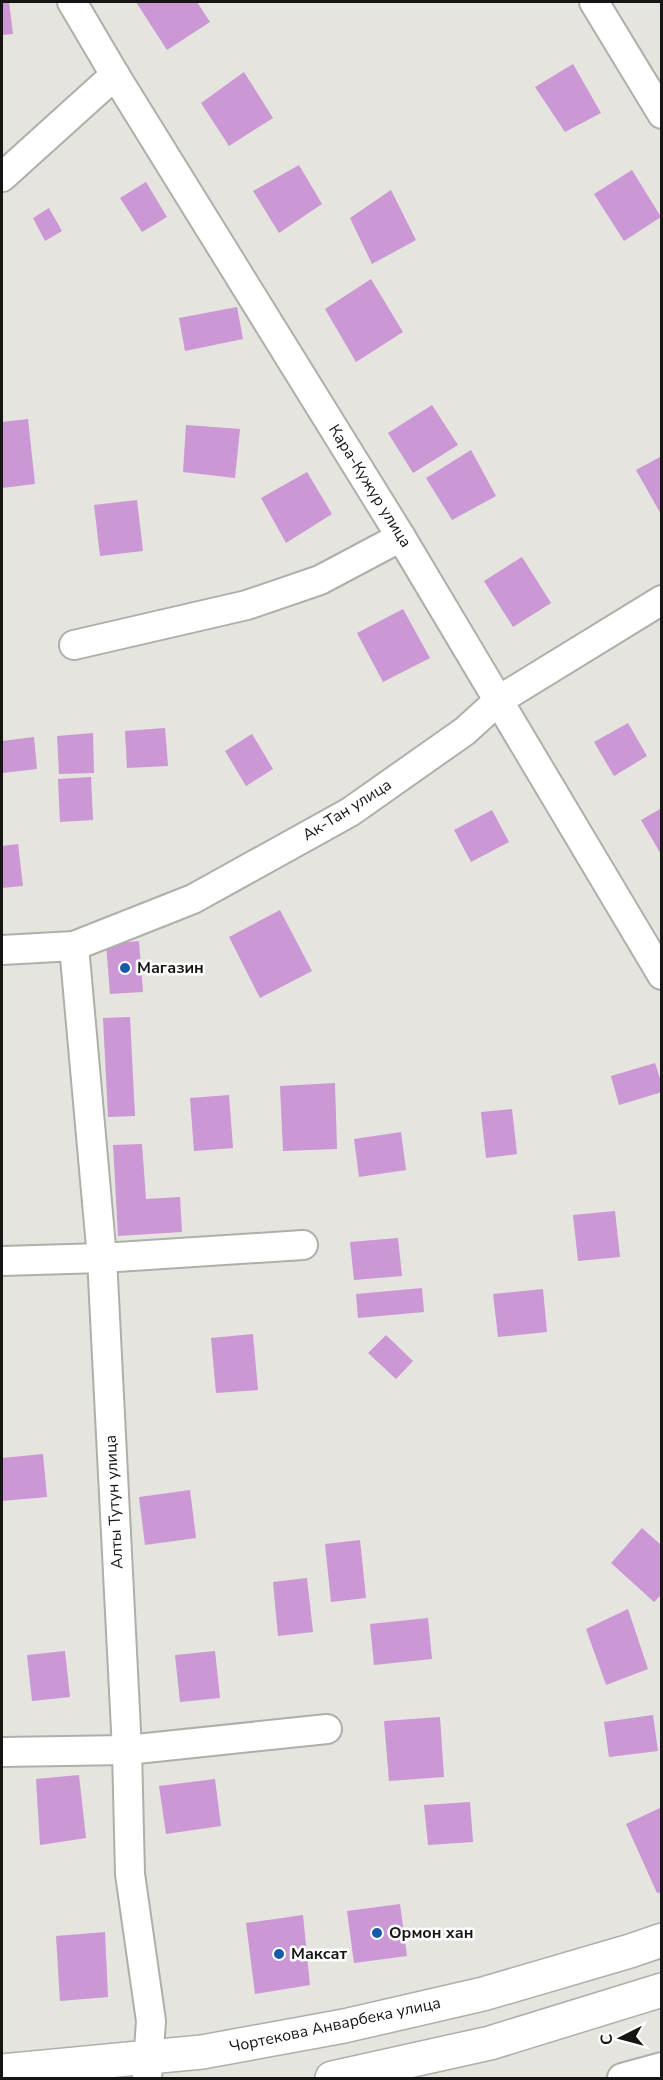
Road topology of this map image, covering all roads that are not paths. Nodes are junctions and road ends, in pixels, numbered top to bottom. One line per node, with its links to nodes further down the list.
1 (72, 2): 3 (street, Кара-Кужур улица)
2 (594, 2): 4 (street)
3 (115, 75): 5 (street); 6 (street, Кара-Кужур улица)
4 (662, 114)
5 (2, 177)
6 (401, 537): 8 (street); 9 (street, Кара-Кужур улица)
7 (662, 600): 9 (street, Ак-Тан улица)
8 (75, 645)
9 (499, 700): 10 (street, Ак-Тан улица); 12 (street, Кара-Кужур улица)
10 (74, 946): 11 (street, Ак-Тан улица); 14 (street, Алты Тутун улица)
11 (2, 950)
12 (662, 975)
13 (303, 1245): 14 (street)
14 (102, 1258): 15 (street); 17 (street, Алты Тутун улица)
15 (2, 1261)
16 (327, 1729): 17 (street)
17 (127, 1750): 18 (street); 22 (street, Алты Тутун улица)
18 (2, 1752)
19 (662, 1940): 22 (main road, Чортекова Анварбека улица)
20 (662, 1990): 24 (main road)
21 (662, 2067): 25 (street)
22 (147, 2068): 23 (main road, Чортекова Анварбека улица)
23 (2, 2071)
24 (332, 2079)
25 (622, 2079)

